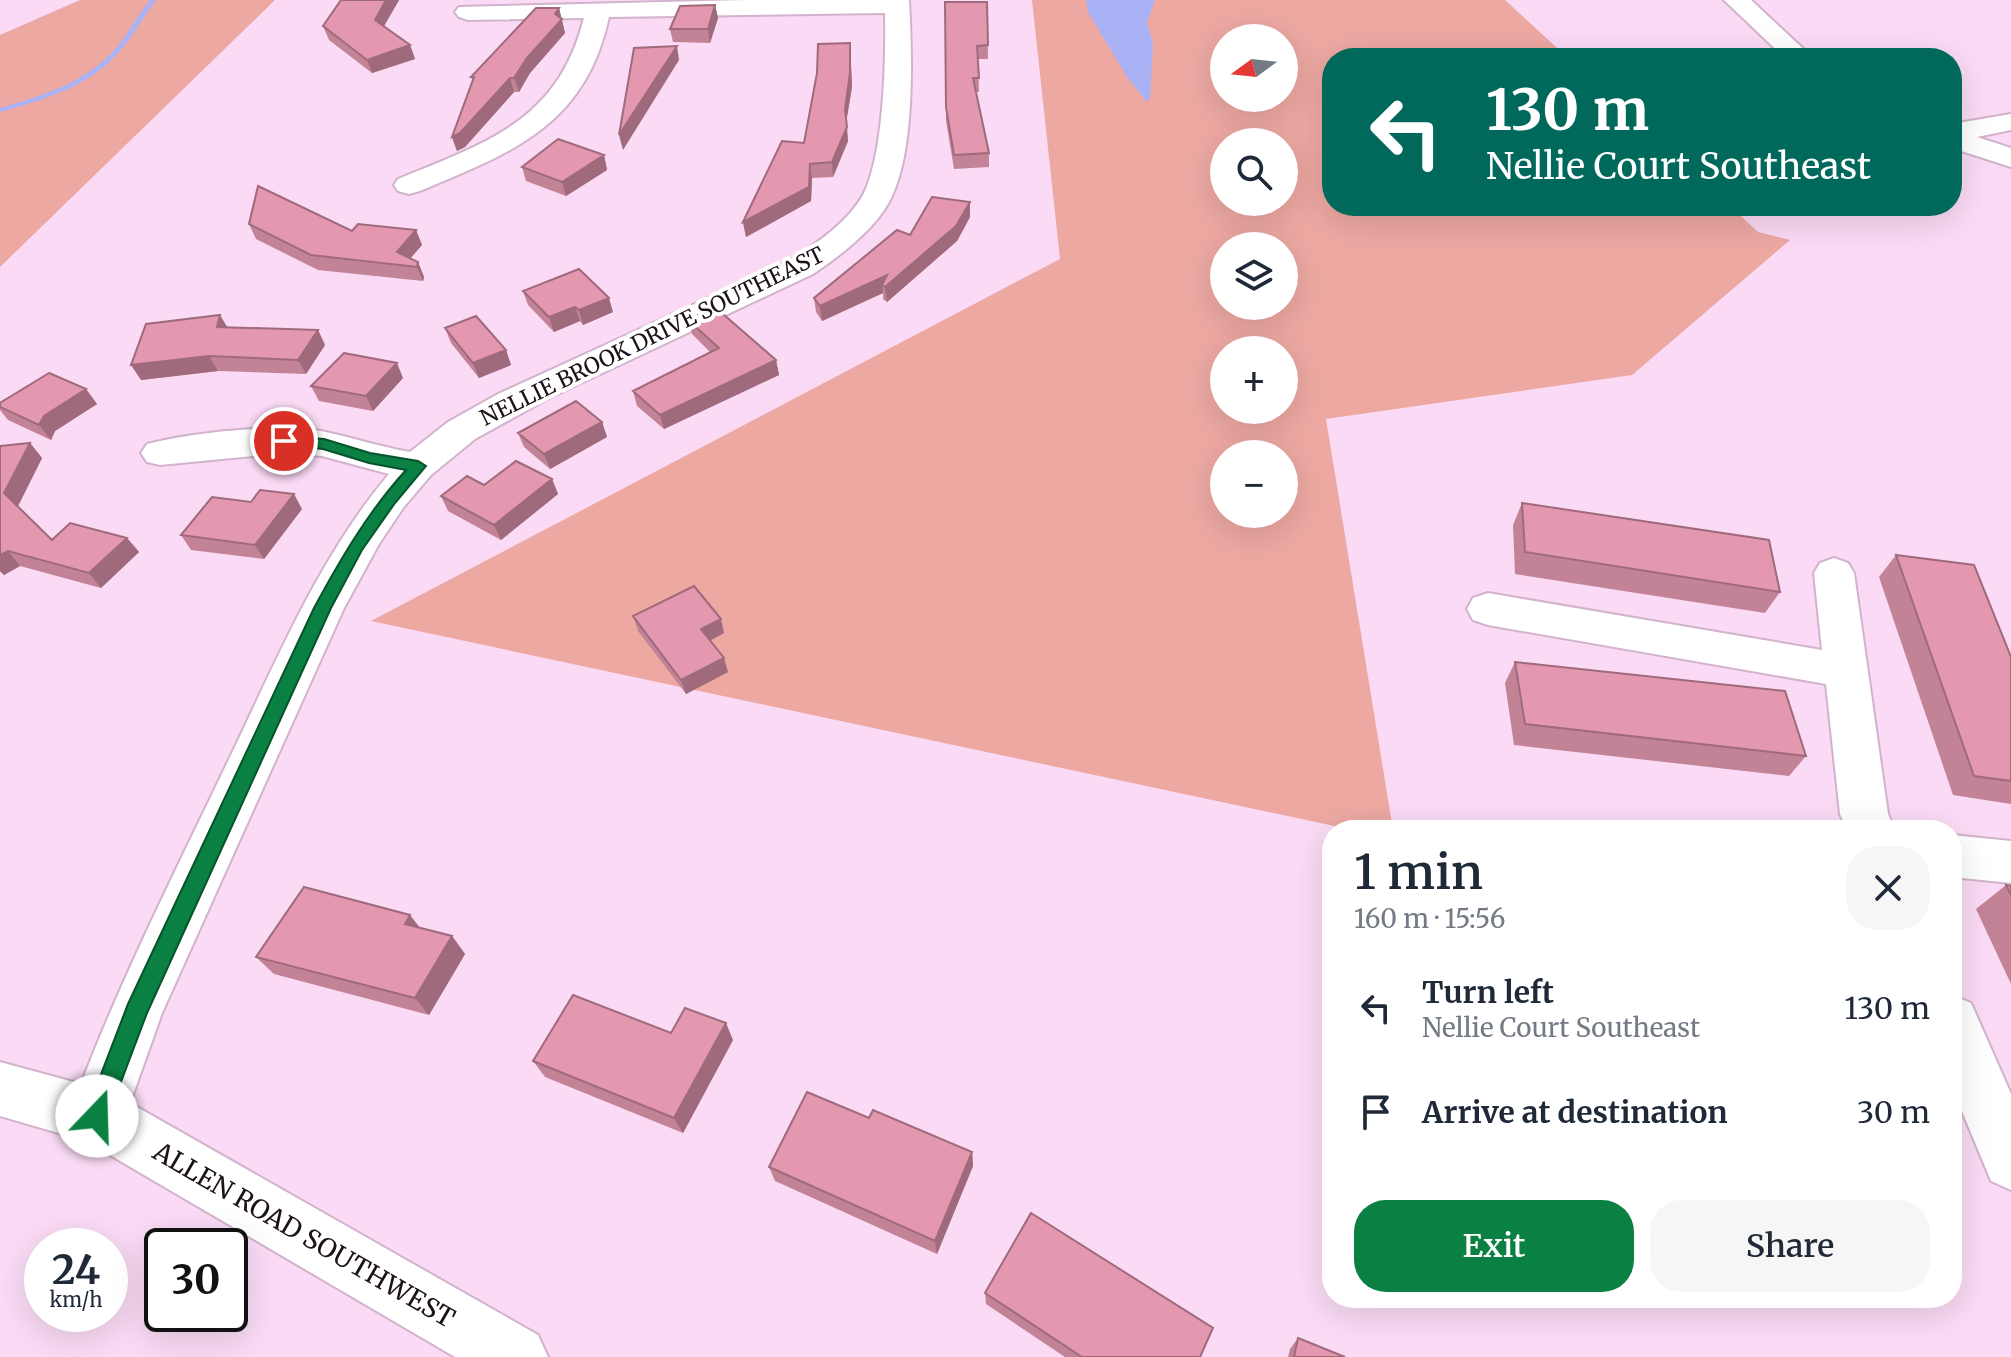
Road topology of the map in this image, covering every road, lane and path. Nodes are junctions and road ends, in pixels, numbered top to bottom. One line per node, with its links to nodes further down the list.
1 (1736, 0): 5 (street)
2 (896, 2): 3 (street); 12 (street, NELLIE BROOK DRIVE SOUTHEAST)
3 (598, 11): 4 (street); 10 (street)
4 (468, 12)
5 (1789, 48)
6 (2011, 122): 7 (street)
7 (1962, 133)
8 (1962, 139): 9 (street)
9 (2011, 158)
10 (409, 185)
11 (160, 453): 12 (street)
12 (418, 466): 21 (street, NELLIE BROOK DRIVE SOUTHEAST)
13 (1834, 573): 15 (street)
14 (1488, 609): 15 (street)
15 (1846, 671): 16 (street)
16 (1867, 820)
17 (1962, 857): 18 (street)
18 (2011, 862)
19 (1962, 1045): 22 (street)
20 (0, 1089): 21 (street, ALLEN ROAD SOUTHWEST)
21 (97, 1116): 23 (street, ALLEN ROAD SOUTHWEST)
22 (2011, 1161)
23 (516, 1357)

